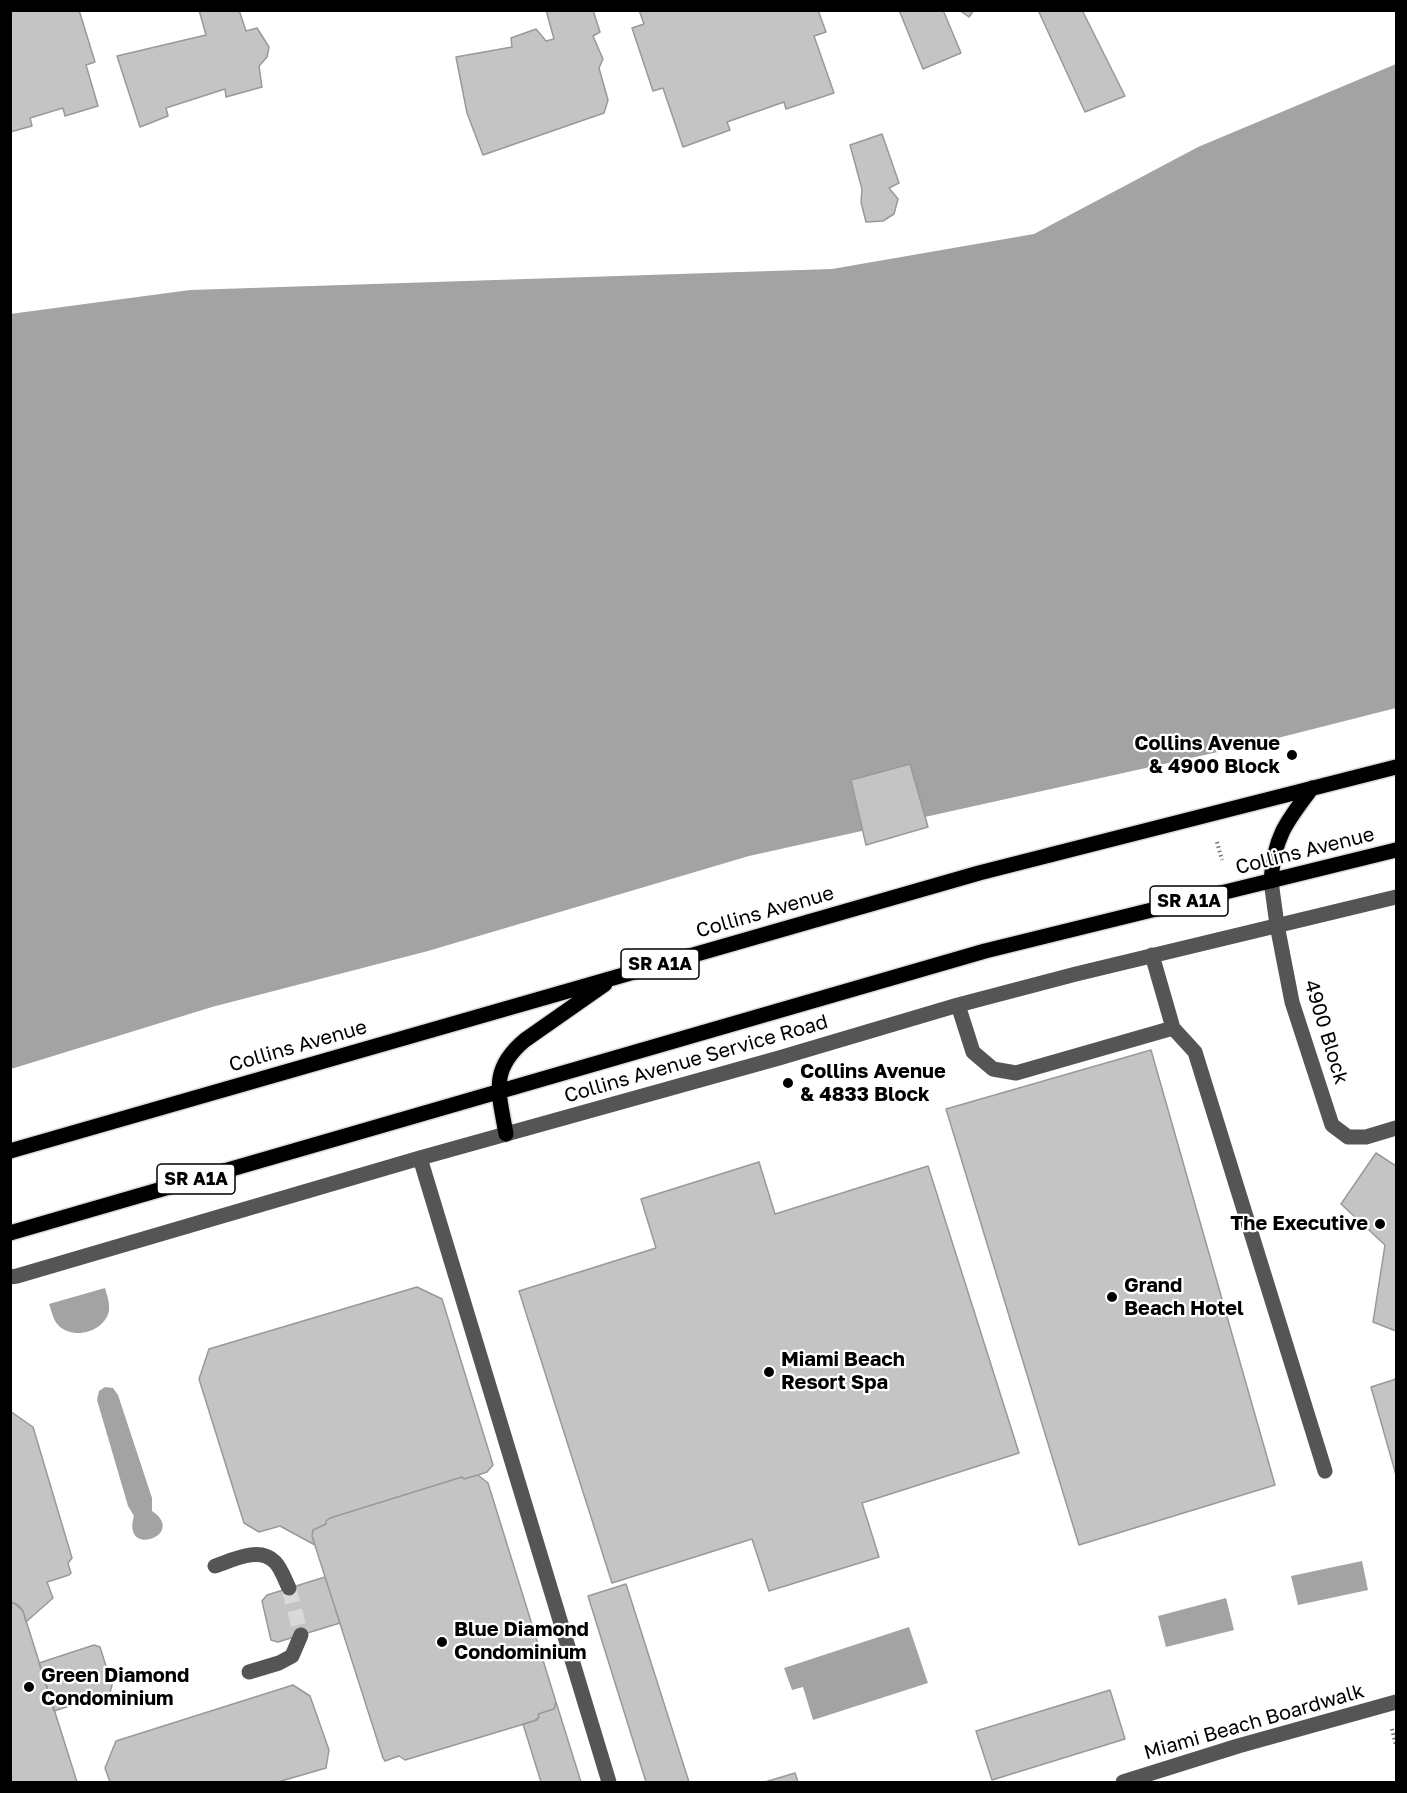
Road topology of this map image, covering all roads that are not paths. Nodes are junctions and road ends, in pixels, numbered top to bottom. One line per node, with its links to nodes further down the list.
1 (1396, 767): 2 (main road, Collins Avenue / SR A1A)
2 (1312, 788): 4 (main road); 8 (main road, Collins Avenue / SR A1A)
3 (1396, 850): 4 (main road, Collins Avenue / SR A1A)
4 (1271, 880): 6 (street, 4900 Block); 11 (main road, Collins Avenue / SR A1A)
5 (1396, 897): 6 (street, Collins Avenue Service Road)
6 (1277, 925): 7 (street, Collins Avenue Service Road); 12 (street, 4900 Block)
7 (1152, 956): 9 (street, Collins Avenue Service Road); 10 (street)
8 (615, 978): 11 (main road); 14 (main road, Collins Avenue / SR A1A)
9 (958, 1005): 10 (street); 13 (street, Collins Avenue Service Road)
10 (1173, 1028): 18 (street)
11 (499, 1090): 13 (main road); 16 (main road, Collins Avenue / SR A1A)
12 (1396, 1128)
13 (506, 1134): 15 (street, Collins Avenue Service Road)
14 (10, 1151)
15 (420, 1158): 17 (street, Collins Avenue Service Road); 24 (street)
16 (10, 1233)
17 (10, 1277)
18 (1325, 1471)
19 (215, 1566): 20 (street)
20 (289, 1588)
21 (301, 1635): 22 (street)
22 (249, 1672)
23 (1396, 1702): 25 (street, Miami Beach Boardwalk)
24 (609, 1782)
25 (1123, 1782)

